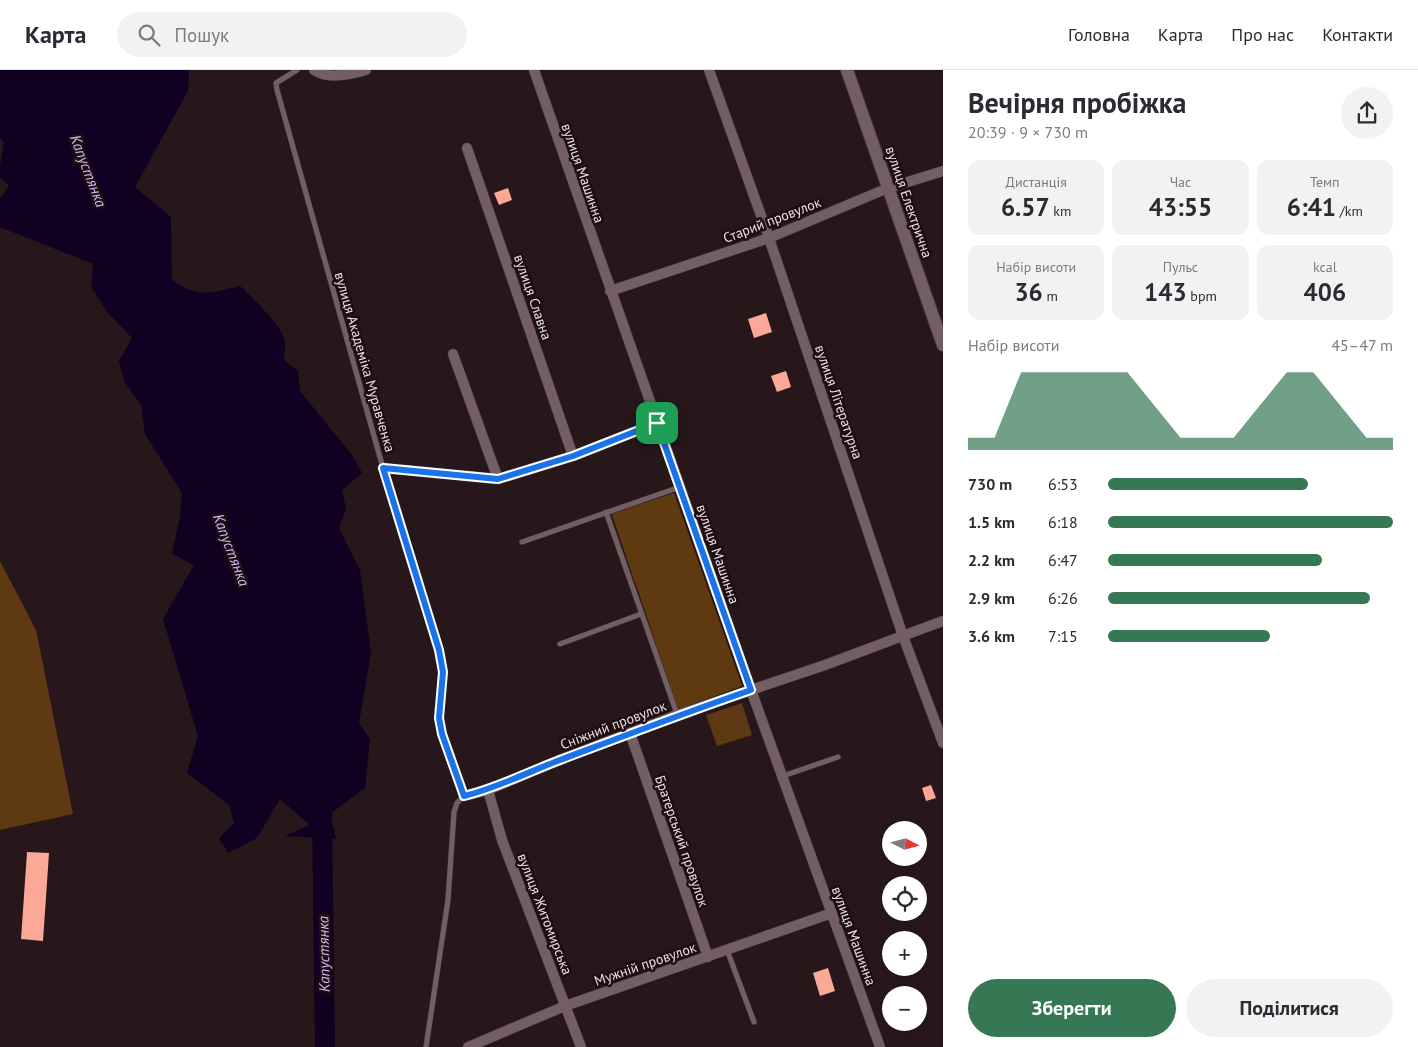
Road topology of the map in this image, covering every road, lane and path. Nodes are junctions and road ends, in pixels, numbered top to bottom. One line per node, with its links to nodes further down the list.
1 (297, 70): 16 (lane, вулиця Академіка Муравченка)
2 (314, 70): 3 (street)
3 (366, 70)
4 (534, 70): 11 (street, вулиця Машинна)
5 (709, 70): 10 (street, вулиця Літературна)
6 (847, 70): 9 (street, вулиця Електрична)
7 (468, 148): 15 (street, вулиця Славна)
8 (943, 171): 9 (street, Старий провулок)
9 (888, 188): 10 (street, Старий провулок); 12 (street, вулиця Електрична)
10 (769, 238): 11 (street, Старий провулок); 23 (street, вулиця Літературна)
11 (610, 291): 14 (street, вулиця Машинна)
12 (943, 345)
13 (453, 354): 17 (street)
14 (657, 423): 15 (street); 18 (street, вулиця Машинна)
15 (573, 456): 17 (street)
16 (383, 468): 17 (street); 32 (lane, вулиця Академіка Муравченка)
17 (498, 479)
18 (680, 487): 19 (lane); 25 (street, вулиця Машинна)
19 (606, 512): 20 (lane); 21 (lane)
20 (522, 542)
21 (642, 614): 24 (lane); 26 (lane)
22 (943, 621): 23 (street, Сніжний провулок)
23 (903, 636): 25 (street, Сніжний провулок); 28 (street, вулиця Літературна)
24 (560, 644)
25 (751, 690): 26 (street, Сніжний провулок); 30 (street, вулиця Машинна)
26 (677, 715): 27 (street, Сніжний провулок)
27 (630, 733): 31 (street, Сніжний провулок); 35 (street, Братерський провулок)
28 (943, 743)
29 (838, 757): 30 (lane)
30 (783, 776): 33 (street, вулиця Машинна)
31 (488, 790): 32 (street, Сніжний провулок); 36 (street, вулиця Житомирська)
32 (464, 796): 38 (lane)
33 (832, 913): 34 (street, Мужній провулок); 41 (street, вулиця Машинна)
34 (727, 950): 35 (street, Мужній провулок); 37 (lane)
35 (708, 957): 36 (street, Мужній провулок)
36 (565, 1006): 39 (street, Мужній провулок); 40 (street, вулиця Житомирська)
37 (754, 1022)
38 (426, 1047)
39 (468, 1047)
40 (581, 1047)
41 (880, 1047)

